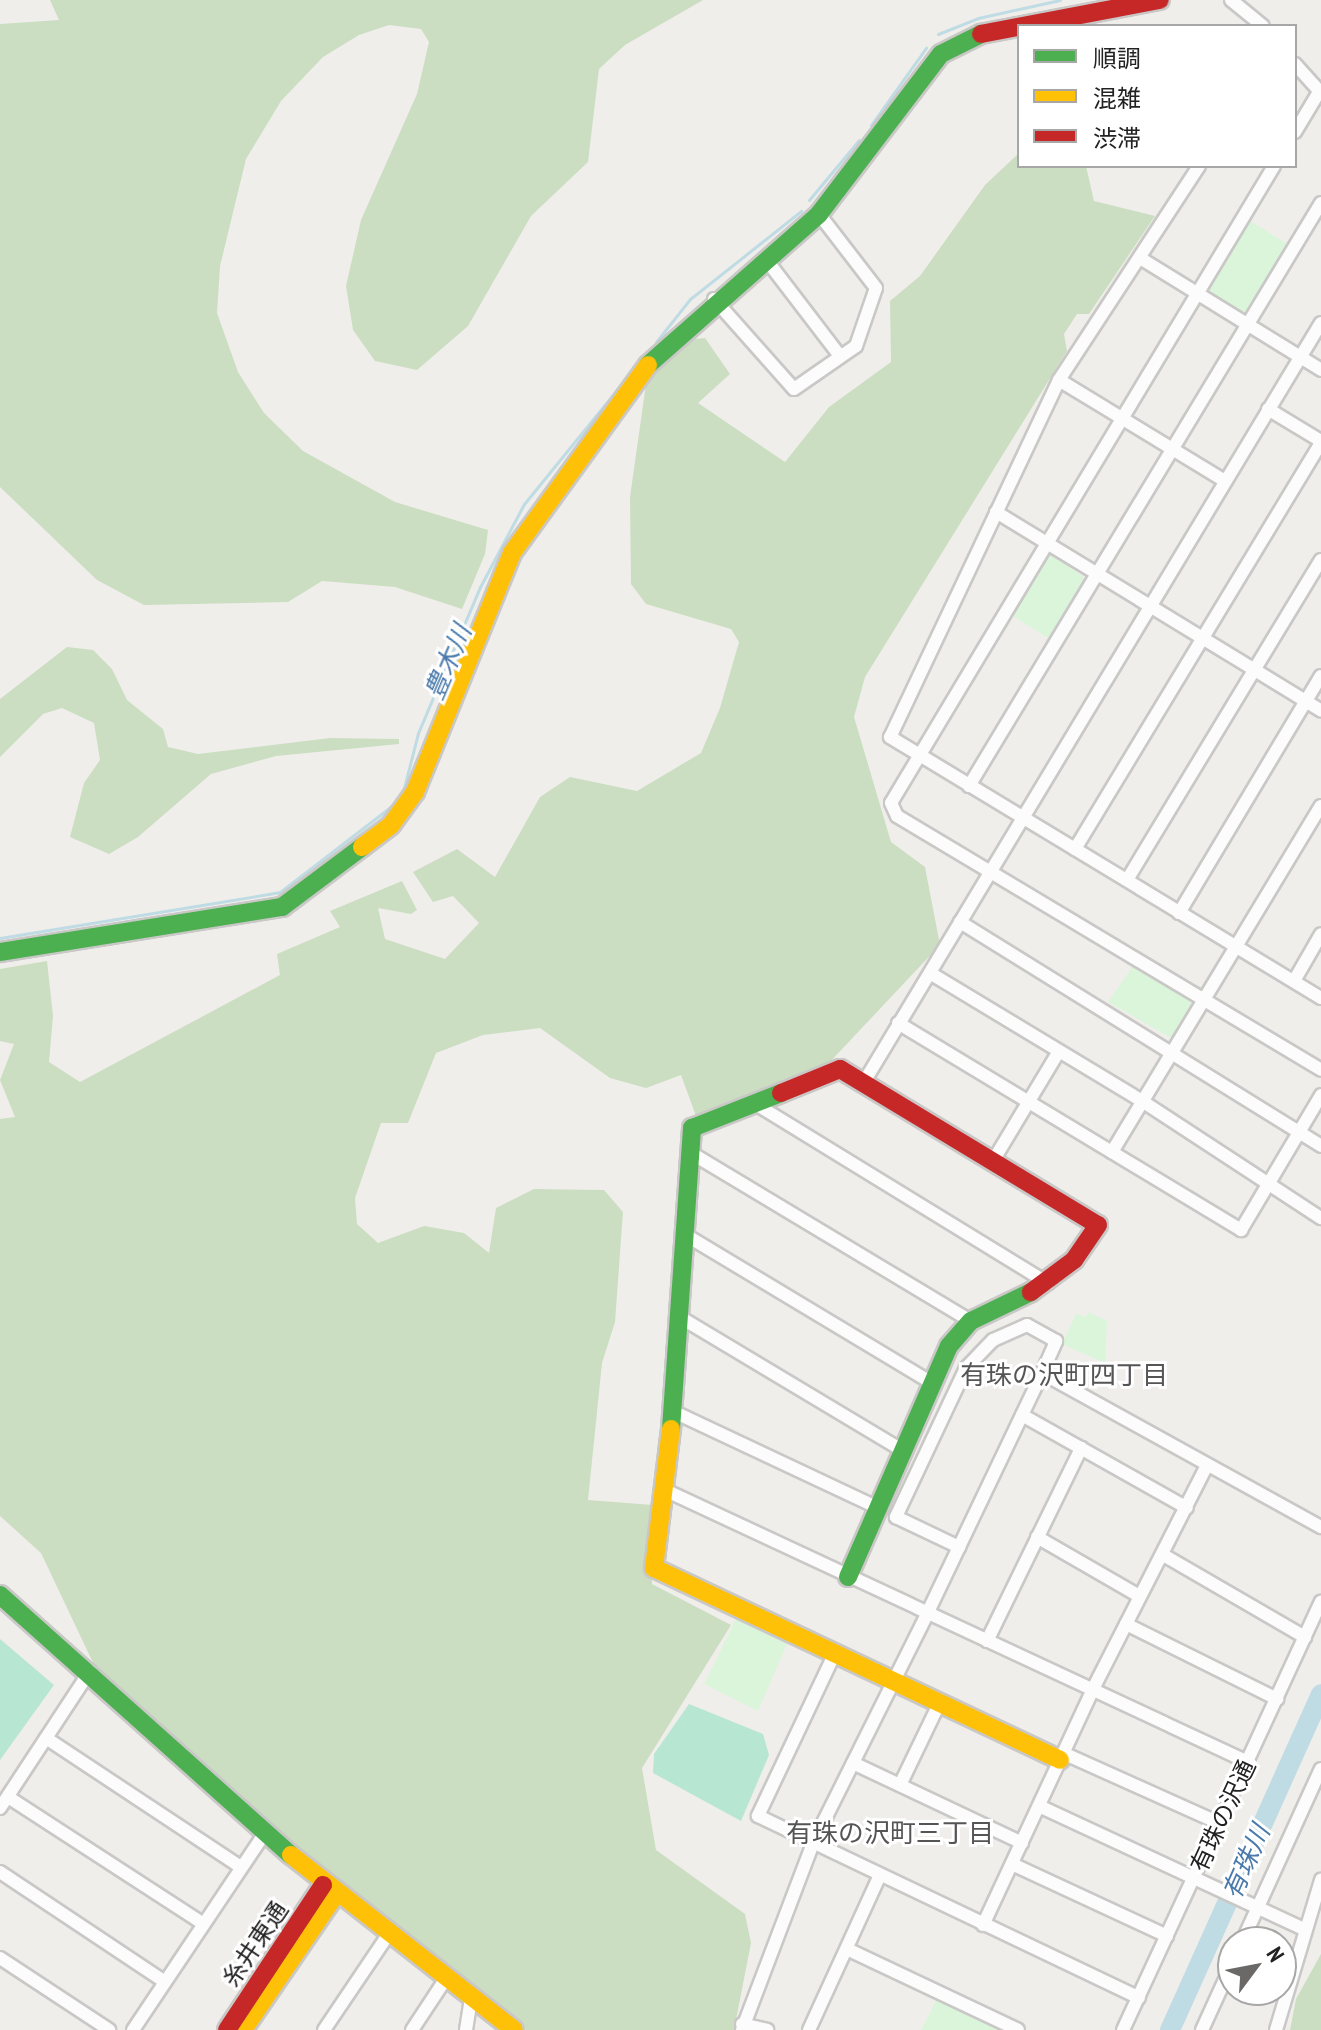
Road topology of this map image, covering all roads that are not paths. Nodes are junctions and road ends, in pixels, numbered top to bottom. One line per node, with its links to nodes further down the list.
1 (1160, 0): 3 (street)
2 (1231, 0): 5 (street)
3 (1140, 1): 4 (street)
4 (1028, 24)
5 (1261, 24)
6 (1017, 26): 13 (street)
7 (1297, 66): 8 (street)
8 (1320, 92): 9 (street)
9 (1297, 129)
10 (1198, 168): 15 (street)
11 (1273, 168): 16 (street)
12 (1321, 203): 19 (street)
13 (819, 214): 14 (street); 20 (street)
14 (765, 258): 17 (street); 20 (street)
15 (1140, 258): 16 (street); 23 (street)
16 (1198, 293): 19 (street); 25 (street)
17 (714, 299): 20 (street); 50 (street)
18 (1321, 323): 21 (street)
19 (1248, 325): 21 (street); 27 (street)
20 (840, 356)
21 (1300, 357): 22 (street); 24 (street)
22 (1321, 370)
23 (1059, 380): 25 (street); 29 (street)
24 (1268, 409): 26 (street); 28 (street)
25 (1122, 418): 27 (street); 30 (street)
26 (1321, 442): 34 (street)
27 (1173, 449): 28 (street); 32 (street)
28 (1225, 481): 33 (street)
29 (996, 512): 30 (street); 39 (street)
30 (1046, 544): 32 (street); 39 (street)
31 (1321, 560): 35 (street)
32 (1097, 575): 33 (street); 40 (street)
33 (1150, 607): 34 (street); 42 (street)
34 (1202, 638): 35 (street); 43 (street)
35 (1255, 669): 37 (street); 45 (street)
36 (1321, 676): 37 (street)
37 (1306, 701): 38 (street); 46 (street)
38 (1321, 710)
39 (917, 755): 40 (street); 44 (street)
40 (969, 786): 42 (street)
41 (1321, 806): 49 (street)
42 (1023, 818): 43 (street); 44 (street)
43 (1075, 849): 45 (street)
44 (990, 871): 47 (street); 54 (street)
45 (1127, 880): 46 (street)
46 (1179, 913): 49 (street)
47 (960, 922): 51 (street); 56 (street)
48 (1321, 934): 52 (street)
49 (1236, 947): 52 (street); 54 (street)
50 (0, 952)
51 (930, 973): 55 (street); 57 (street)
52 (1294, 981): 53 (street)
53 (1321, 998)
54 (1205, 1000): 56 (street); 58 (street)
55 (898, 1023): 59 (street); 62 (street)
56 (1174, 1050): 61 (street); 64 (street)
57 (1059, 1051): 61 (street); 62 (street)
58 (1321, 1070)
59 (864, 1082): 63 (street); 68 (street)
60 (1321, 1095): 64 (street)
61 (1142, 1101): 66 (street); 69 (street)
62 (1028, 1102): 66 (street); 68 (street)
63 (754, 1103): 67 (street); 72 (street)
64 (1300, 1132): 65 (street); 69 (street)
65 (1321, 1146)
66 (1112, 1152): 69 (street)
67 (691, 1153): 71 (street); 74 (street)
68 (993, 1161): 72 (street)
69 (1269, 1184): 70 (street)
70 (1321, 1218)
71 (684, 1234): 73 (street); 76 (street)
72 (1048, 1283): 74 (street)
73 (678, 1316): 77 (street); 80 (street)
74 (971, 1321): 76 (street)
75 (1042, 1373): 78 (street); 81 (street); 87 (street)
76 (932, 1383): 80 (street)
77 (670, 1410): 82 (street); 83 (street)
78 (1022, 1415): 79 (street); 87 (street)
79 (1081, 1448): 84 (street); 86 (street)
80 (902, 1450): 83 (street)
81 (1207, 1465): 84 (street); 85 (street)
82 (667, 1491): 89 (street); 97 (street)
83 (878, 1508): 89 (street)
84 (1187, 1508): 88 (street)
85 (1321, 1527)
86 (1037, 1537): 91 (street); 96 (street)
87 (959, 1547): 93 (street)
88 (1165, 1556): 91 (street); 95 (street)
89 (848, 1577): 93 (street)
90 (0, 1595): 98 (street)
91 (1139, 1596): 94 (street)
92 (1321, 1601): 95 (street, 有珠の沢通)
93 (927, 1614): 96 (street); 99 (street)
94 (1126, 1624): 100 (street); 101 (street)
95 (1305, 1637): 101 (street, 有珠の沢通)
96 (987, 1641): 100 (street)
97 (834, 1655): 99 (street); 113 (street)
98 (90, 1671): 103 (street); 112 (street)
99 (894, 1682): 102 (street); 106 (street)
100 (1093, 1689): 104 (street); 105 (street)
101 (1277, 1699): 105 (street, 有珠の沢通)
102 (939, 1704): 104 (street); 108 (street)
103 (46, 1738): 109 (street); 116 (street)
104 (1062, 1757): 110 (street); 111 (street)
105 (1248, 1762): 111 (street, 有珠の沢通)
106 (853, 1763): 108 (street); 113 (street)
107 (1321, 1769): 122 (street)
108 (900, 1785): 114 (street)
109 (4, 1802): 123 (street)
110 (1039, 1806): 114 (street); 119 (street)
111 (1219, 1823): 119 (street, 有珠の沢通)
112 (266, 1831): 116 (street); 121 (street)
113 (813, 1843): 118 (street); 136 (street)
114 (1022, 1843): 115 (street)
115 (1012, 1864): 124 (street); 127 (street)
116 (241, 1867): 123 (street)
117 (0, 1872): 132 (street)
118 (880, 1875): 124 (street); 129 (street)
119 (1193, 1879): 122 (street); 127 (street, 有珠の沢通)
120 (1321, 1880): 126 (street)
121 (329, 1890): 128 (street); 139 (street, 糸井東通); 140 (street, 糸井東通)
122 (1252, 1907): 125 (street); 126 (street)
123 (202, 1923): 132 (street)
124 (983, 1925): 135 (street)
125 (1247, 1926)
126 (1304, 1929): 150 (street)
127 (1167, 1936): 135 (street, 有珠の沢通)
128 (386, 1938): 131 (street); 141 (street)
129 (847, 1949): 146 (street); 147 (street)
130 (0, 1958): 137 (street)
131 (445, 1980): 134 (street); 142 (street)
132 (165, 1982): 138 (street)
133 (1217, 1997): 149 (street)
134 (471, 1998): 143 (street); 144 (street)
135 (1139, 1998): 148 (street, 有珠の沢通)
136 (742, 2027): 145 (street)
137 (109, 2030)
138 (133, 2030)
139 (227, 2030)
140 (243, 2030)
141 (324, 2030)
142 (412, 2030)
143 (466, 2030)
144 (514, 2030)
145 (767, 2030)
146 (809, 2030)
147 (1018, 2030)
148 (1123, 2030)
149 (1202, 2030)
150 (1276, 2030)

